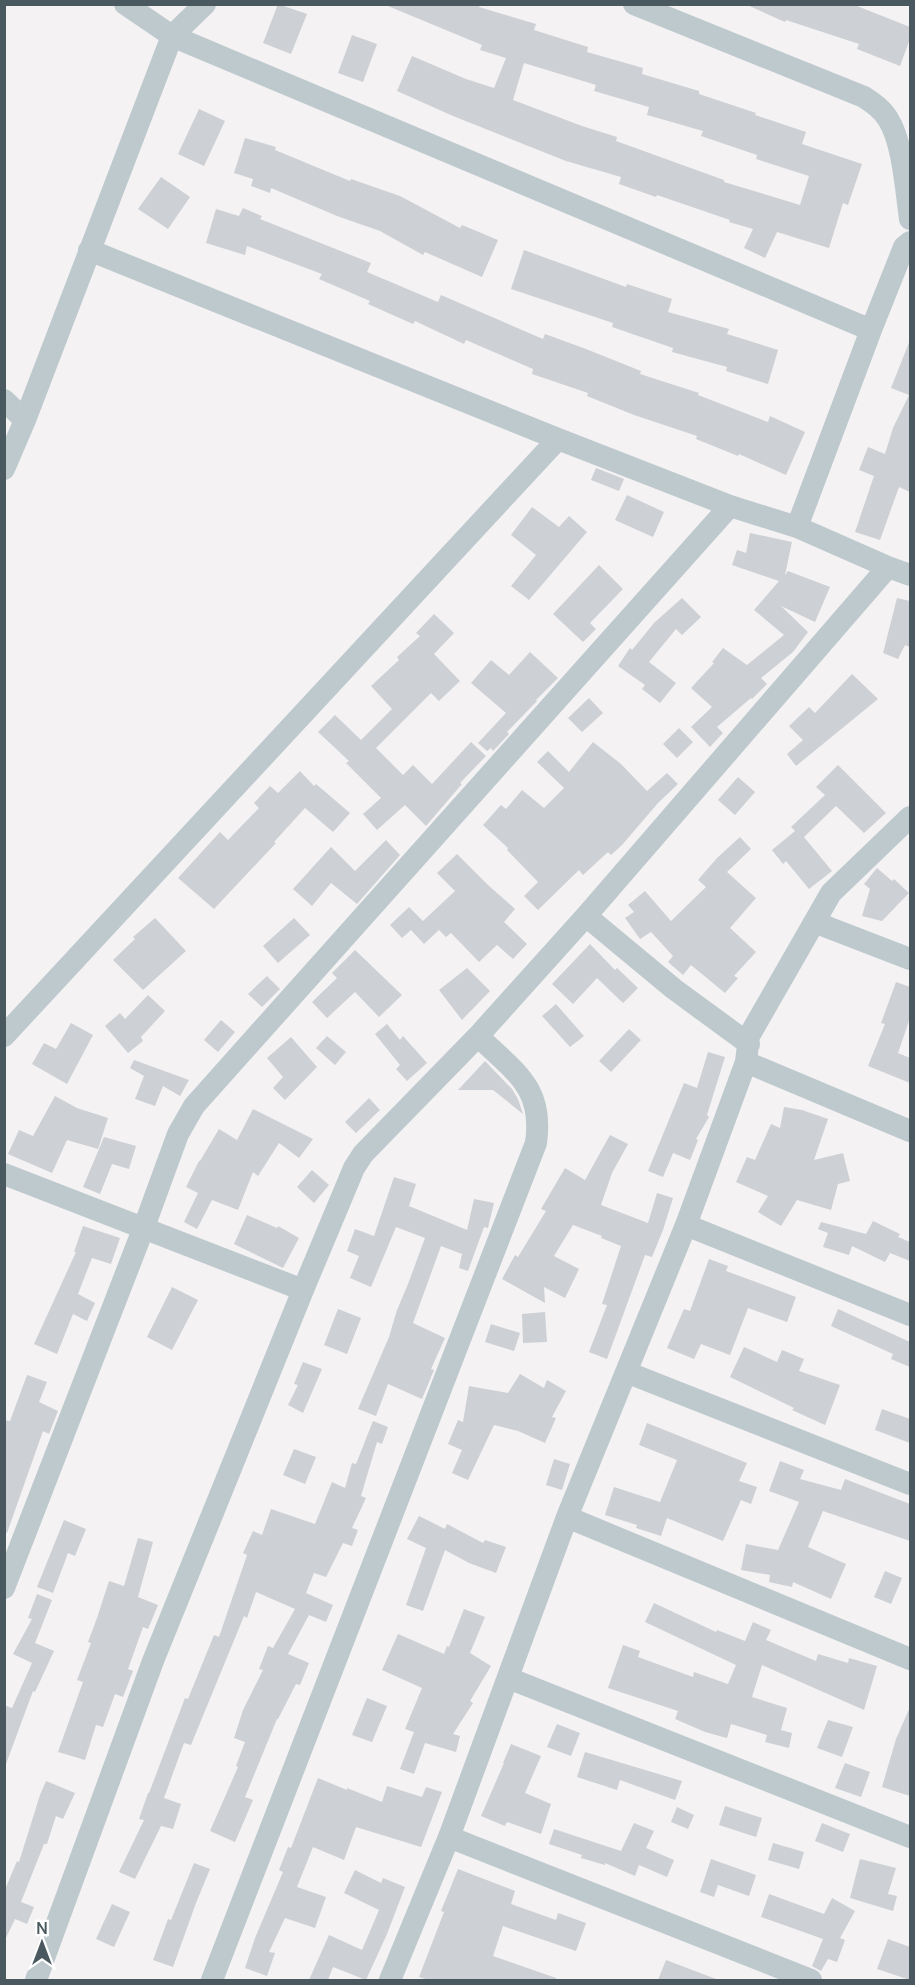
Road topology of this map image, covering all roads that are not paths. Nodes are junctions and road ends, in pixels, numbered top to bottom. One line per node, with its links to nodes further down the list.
1 (124, 4): 4 (street)
2 (205, 4): 4 (street)
3 (634, 4): 5 (street)
4 (172, 36): 7 (street); 8 (street)
5 (910, 219)
6 (910, 242): 8 (street)
7 (89, 250): 10 (street); 11 (street)
8 (871, 330): 14 (street)
9 (4, 400): 10 (street)
10 (25, 420): 12 (street)
11 (558, 439): 13 (street); 21 (street)
12 (4, 469)
13 (730, 506): 14 (street); 27 (street)
14 (797, 526): 15 (street)
15 (888, 567): 16 (street); 18 (street)
16 (910, 574)
17 (910, 817): 19 (street)
18 (586, 916): 22 (street); 23 (street)
19 (814, 922): 20 (street); 23 (street)
20 (910, 959)
21 (4, 1036)
22 (478, 1036): 28 (street); 39 (street)
23 (747, 1053): 24 (street); 26 (street)
24 (910, 1131)
25 (4, 1174): 27 (street)
26 (686, 1225): 29 (street); 30 (street)
27 (144, 1227): 28 (street); 33 (street)
28 (303, 1290): 38 (street)
29 (910, 1315)
30 (626, 1372): 31 (street); 32 (street)
31 (910, 1484)
32 (567, 1517): 34 (street); 35 (street)
33 (4, 1588)
34 (910, 1659)
35 (508, 1678): 36 (street); 37 (street)
36 (449, 1837): 40 (street); 41 (street)
37 (910, 1837)
38 (36, 1980)
39 (212, 1980)
40 (390, 1980)
41 (811, 1980)

